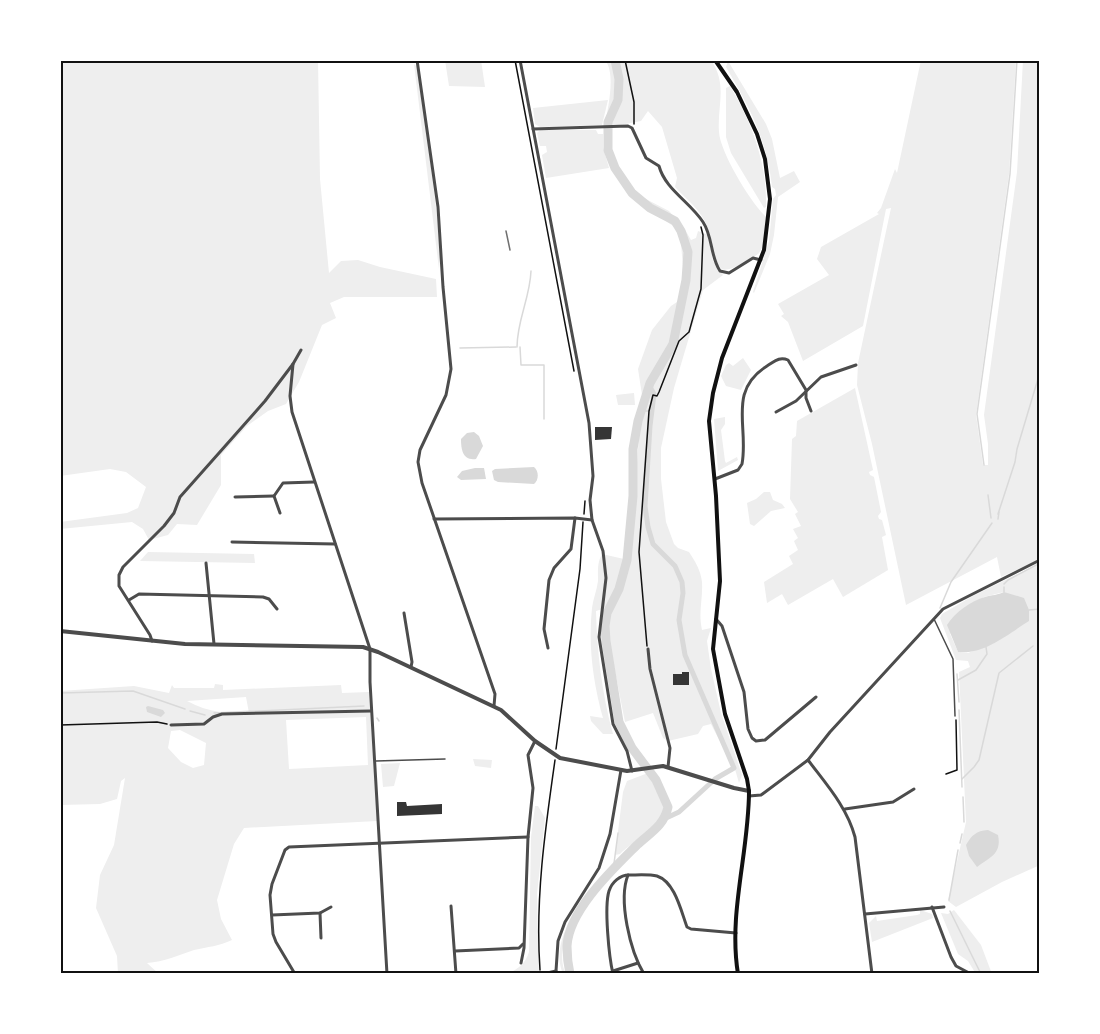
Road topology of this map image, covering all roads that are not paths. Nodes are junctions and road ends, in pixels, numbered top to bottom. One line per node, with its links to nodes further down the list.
1 (417, 60): 18 (street)
2 (520, 60): 4 (street)
3 (715, 60): 5 (main road)
4 (533, 129): 5 (street); 19 (street)
5 (761, 260): 12 (main road)
6 (301, 350): 7 (street)
7 (293, 364): 13 (street); 25 (street)
8 (856, 365): 9 (street)
9 (806, 390): 10 (street); 11 (street); 12 (street)
10 (811, 411)
11 (776, 412)
12 (714, 480): 28 (main road)
13 (314, 482): 14 (street); 21 (street)
14 (274, 496): 15 (street); 16 (street)
15 (235, 497)
16 (280, 513)
17 (575, 518): 18 (street); 19 (street); 33 (street)
18 (434, 519): 38 (street)
19 (592, 520): 48 (street)
20 (232, 542): 21 (street)
21 (335, 544): 34 (street)
22 (1040, 561): 29 (street)
23 (206, 563): 24 (street)
24 (210, 596): 25 (street); 26 (street); 32 (street)
25 (129, 600): 31 (street)
26 (277, 609)
27 (404, 613): 36 (street)
28 (715, 618): 37 (street); 50 (main road)
29 (934, 618): 40 (lane); 44 (street)
30 (60, 631): 31 (street)
31 (152, 641): 32 (street)
32 (214, 644): 34 (street)
33 (548, 648)
34 (370, 649): 36 (street); 39 (street)
35 (648, 650): 46 (street)
36 (411, 669): 38 (street)
37 (816, 697)
38 (494, 706): 42 (street)
39 (371, 711): 41 (street); 45 (street)
40 (955, 716)
41 (171, 725)
42 (535, 741): 47 (street); 52 (street)
43 (445, 759): 45 (lane)
44 (808, 759): 50 (street); 51 (street)
45 (375, 761): 53 (street)
46 (668, 767): 48 (street); 50 (street)
47 (621, 770): 48 (street); 68 (street)
48 (632, 771)
49 (914, 789): 51 (street)
50 (749, 794): 62 (main road)
51 (845, 809): 60 (street)
52 (528, 837): 53 (street); 64 (street)
53 (381, 844): 61 (street); 71 (street)
54 (628, 875): 62 (street); 67 (street); 69 (street)
55 (451, 906): 65 (street)
56 (331, 907): 59 (street)
57 (932, 907): 58 (street); 60 (street); 77 (street)
58 (944, 907)
59 (320, 913): 61 (street); 63 (street)
60 (865, 914): 76 (street)
61 (272, 915): 70 (street)
62 (736, 933): 75 (main road)
63 (321, 938)
64 (524, 942): 65 (street); 66 (street)
65 (454, 951): 72 (street)
66 (521, 963)
67 (638, 963): 69 (street); 74 (street)
68 (557, 972): 73 (street)
69 (613, 972)
70 (295, 974)
71 (387, 974)
72 (456, 974)
73 (543, 974)
74 (644, 974)
75 (738, 974)
76 (872, 974)
77 (971, 974)

